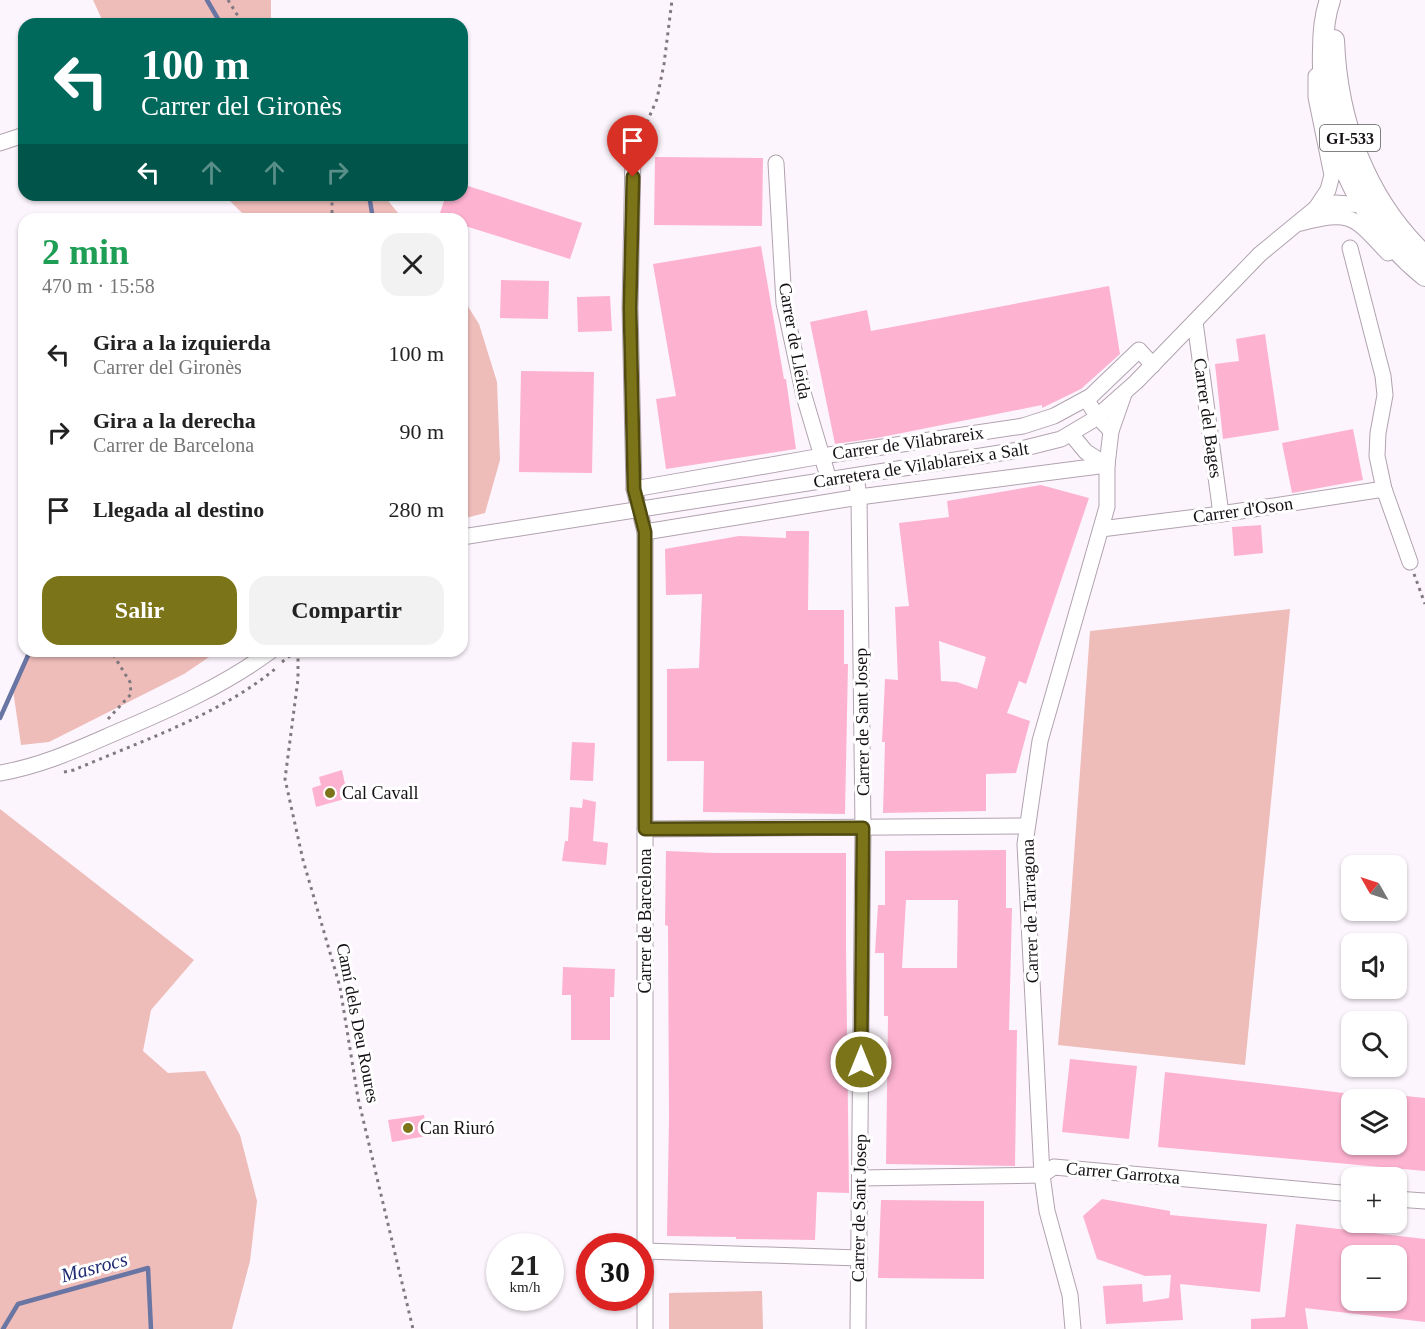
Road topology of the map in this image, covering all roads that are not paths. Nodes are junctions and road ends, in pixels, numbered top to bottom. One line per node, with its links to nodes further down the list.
1 (1330, 0): 3 (main road, GI-533)
2 (1335, 0): 12 (main road, GI-533)
3 (1323, 26): 8 (main road, GI-533); 9 (street)
4 (18, 137): 5 (street)
5 (0, 143)
6 (633, 155): 27 (street, Carrer de Barcelona)
7 (776, 163): 23 (street, Carrer de Lleida)
8 (1363, 205): 9 (street); 13 (street); 14 (main road, GI-533)
9 (1316, 208): 10 (street, Carretera de Vilablareix a Salt)
10 (1298, 224): 15 (street); 16 (street, Carretera de Vilablareix a Salt)
11 (1350, 248): 28 (street)
12 (1425, 256)
13 (1425, 264)
14 (1425, 276)
15 (1425, 286)
16 (1195, 322): 17 (street, Carretera de Vilablareix a Salt); 31 (street, Carrer del Bages)
17 (1153, 365): 18 (street, Carretera de Vilablareix a Salt); 19 (street, Carrer de Vilabrareix)
18 (1125, 393): 20 (street, Carretera de Vilablareix a Salt); 21 (street, Carrer de Tarragona)
19 (1086, 399): 20 (street); 23 (street, Carrer de Vilabrareix)
20 (1097, 416): 21 (street); 22 (street, Carretera de Vilablareix a Salt)
21 (1111, 430): 24 (street, Carrer de Tarragona)
22 (1071, 434): 24 (street); 25 (street, Carretera de Vilablareix a Salt)
23 (822, 456): 26 (street, Carrer de Lleida); 27 (street, Carrer de Vilabrareix)
24 (1107, 465): 29 (street); 32 (street, Carrer de Tarragona)
25 (856, 476): 26 (street, Carretera de Vilablareix a Salt); 29 (street, Carrer de Sant Josep)
26 (829, 480): 30 (street, Carretera de Vilablareix a Salt)
27 (634, 489): 30 (street, Carrer de Barcelona)
28 (1384, 489): 31 (street, Carrer d'Oson); 35 (street)
29 (859, 497): 33 (street); 39 (street, Carrer de Sant Josep)
30 (640, 509): 33 (street, Carrer de Barcelona); 34 (street, Carretera de Vilablareix a Salt)
31 (1221, 514): 32 (street, Carrer d'Oson)
32 (1101, 529): 38 (street, Carrer de Tarragona)
33 (645, 532): 40 (street, Carrer de Barcelona)
34 (468, 536)
35 (1410, 562)
36 (263, 657): 37 (street)
37 (0, 773)
38 (1027, 826): 39 (street); 41 (street, Carrer de Tarragona)
39 (863, 828): 40 (street); 42 (street, Carrer de Sant Josep)
40 (645, 829): 46 (street, Carrer de Barcelona)
41 (1042, 1175): 42 (street, Carrer Garrotxa); 43 (street, Carrer Garrotxa); 52 (street, Carrer de Tarragona)
42 (860, 1178): 48 (street, Carrer de Sant Josep)
43 (1341, 1193)
44 (1407, 1200): 45 (street)
45 (1425, 1201)
46 (645, 1233)
47 (654, 1251): 48 (street)
48 (859, 1258): 51 (street, Carrer de Sant Josep)
49 (645, 1311): 50 (street, Carrer de Barcelona)
50 (645, 1329)
51 (858, 1329)
52 (1073, 1329)

